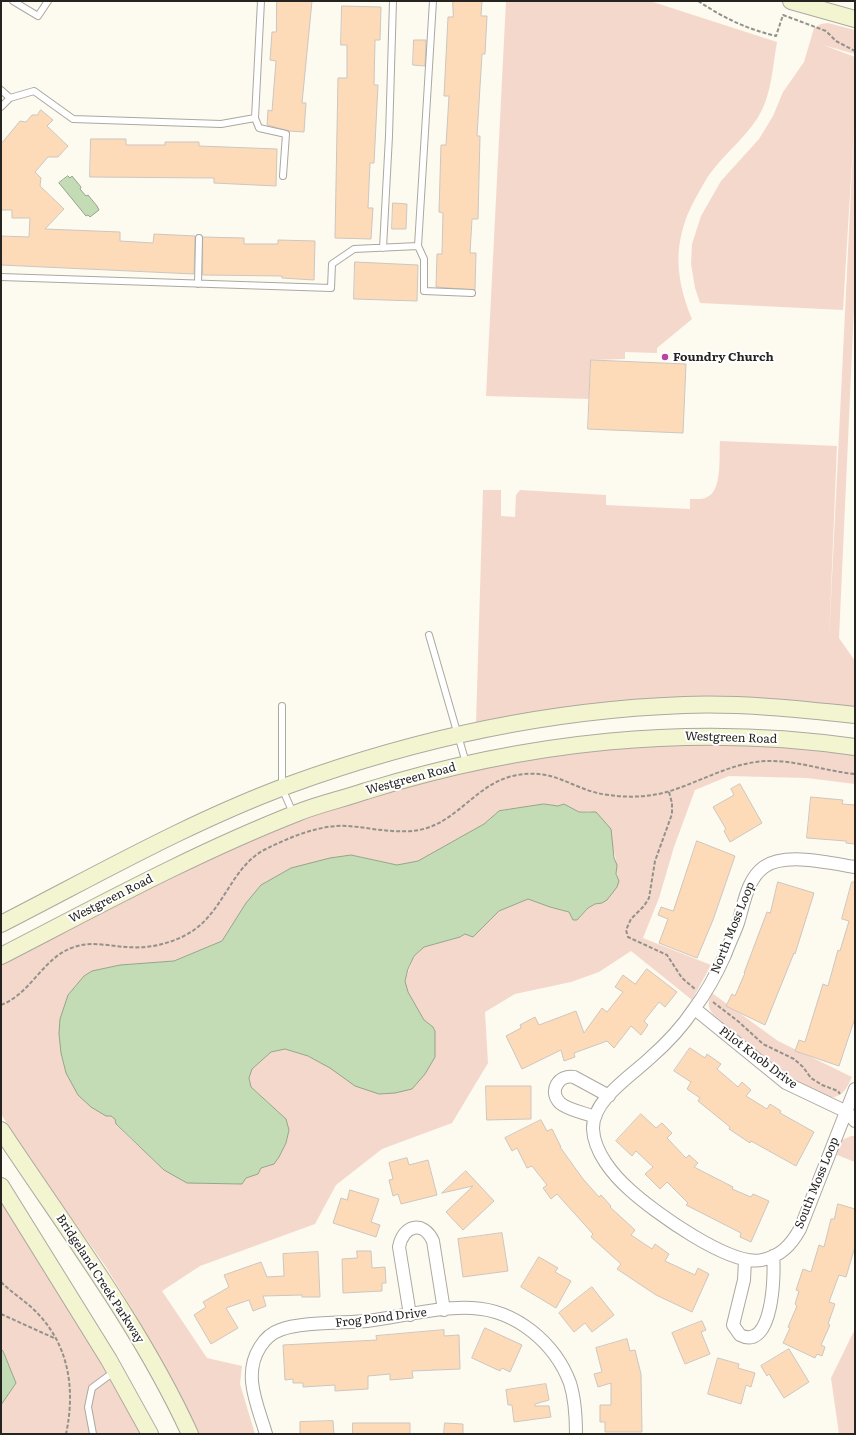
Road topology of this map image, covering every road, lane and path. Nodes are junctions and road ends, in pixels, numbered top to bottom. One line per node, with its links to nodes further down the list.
1 (13, 1): 2 (lane)
2 (48, 1)
3 (261, 1): 13 (lane)
4 (393, 1): 17 (lane)
5 (433, 1): 16 (lane)
6 (698, 1): 9 (path)
7 (791, 1): 8 (street)
8 (855, 20)
9 (855, 51)
10 (1, 90): 11 (lane)
11 (10, 98): 12 (lane); 13 (lane)
12 (1, 107)
13 (255, 118): 14 (lane)
14 (283, 176)
15 (199, 238): 19 (lane)
16 (418, 246): 17 (lane); 20 (lane)
17 (383, 248): 19 (lane)
18 (1, 277): 19 (lane)
19 (198, 284)
20 (472, 293)
21 (429, 635): 24 (lane)
22 (282, 706): 28 (lane)
23 (855, 715): 24 (street)
24 (458, 736): 26 (lane); 28 (street)
25 (855, 747): 26 (street, Westgreen Road)
26 (467, 764): 29 (street, Westgreen Road)
27 (855, 774): 33 (path)
28 (282, 788): 29 (lane); 31 (street)
29 (294, 814): 32 (street, Westgreen Road)
30 (855, 867): 34 (street, North Moss Loop)
31 (1, 924)
32 (1, 956)
33 (1, 1005)
34 (695, 1009): 36 (street, North Moss Loop); 37 (street, Pilot Knob Drive)
35 (855, 1089): 37 (street, South Moss Loop)
36 (609, 1096): 38 (street, North Moss Loop); 38 (street)
37 (852, 1115): 41 (street, South Moss Loop)
38 (595, 1117): 42 (street)
39 (1, 1130): 52 (street, Bridgeland Creek Parkway)
40 (1, 1186): 48 (street)
41 (773, 1256): 42 (street, South Moss Loop); 42 (street)
42 (745, 1260)
43 (1, 1282): 47 (path)
44 (444, 1310): 46 (street, Frog Pond Drive); 46 (street); 54 (street, Frog Pond Drive)
45 (1, 1314): 47 (path)
46 (410, 1315): 53 (street, Frog Pond Drive)
47 (56, 1339): 49 (path)
48 (115, 1371): 50 (lane); 51 (street)
49 (66, 1434)
50 (94, 1434)
51 (150, 1434)
52 (190, 1434)
53 (266, 1434)
54 (576, 1434)

